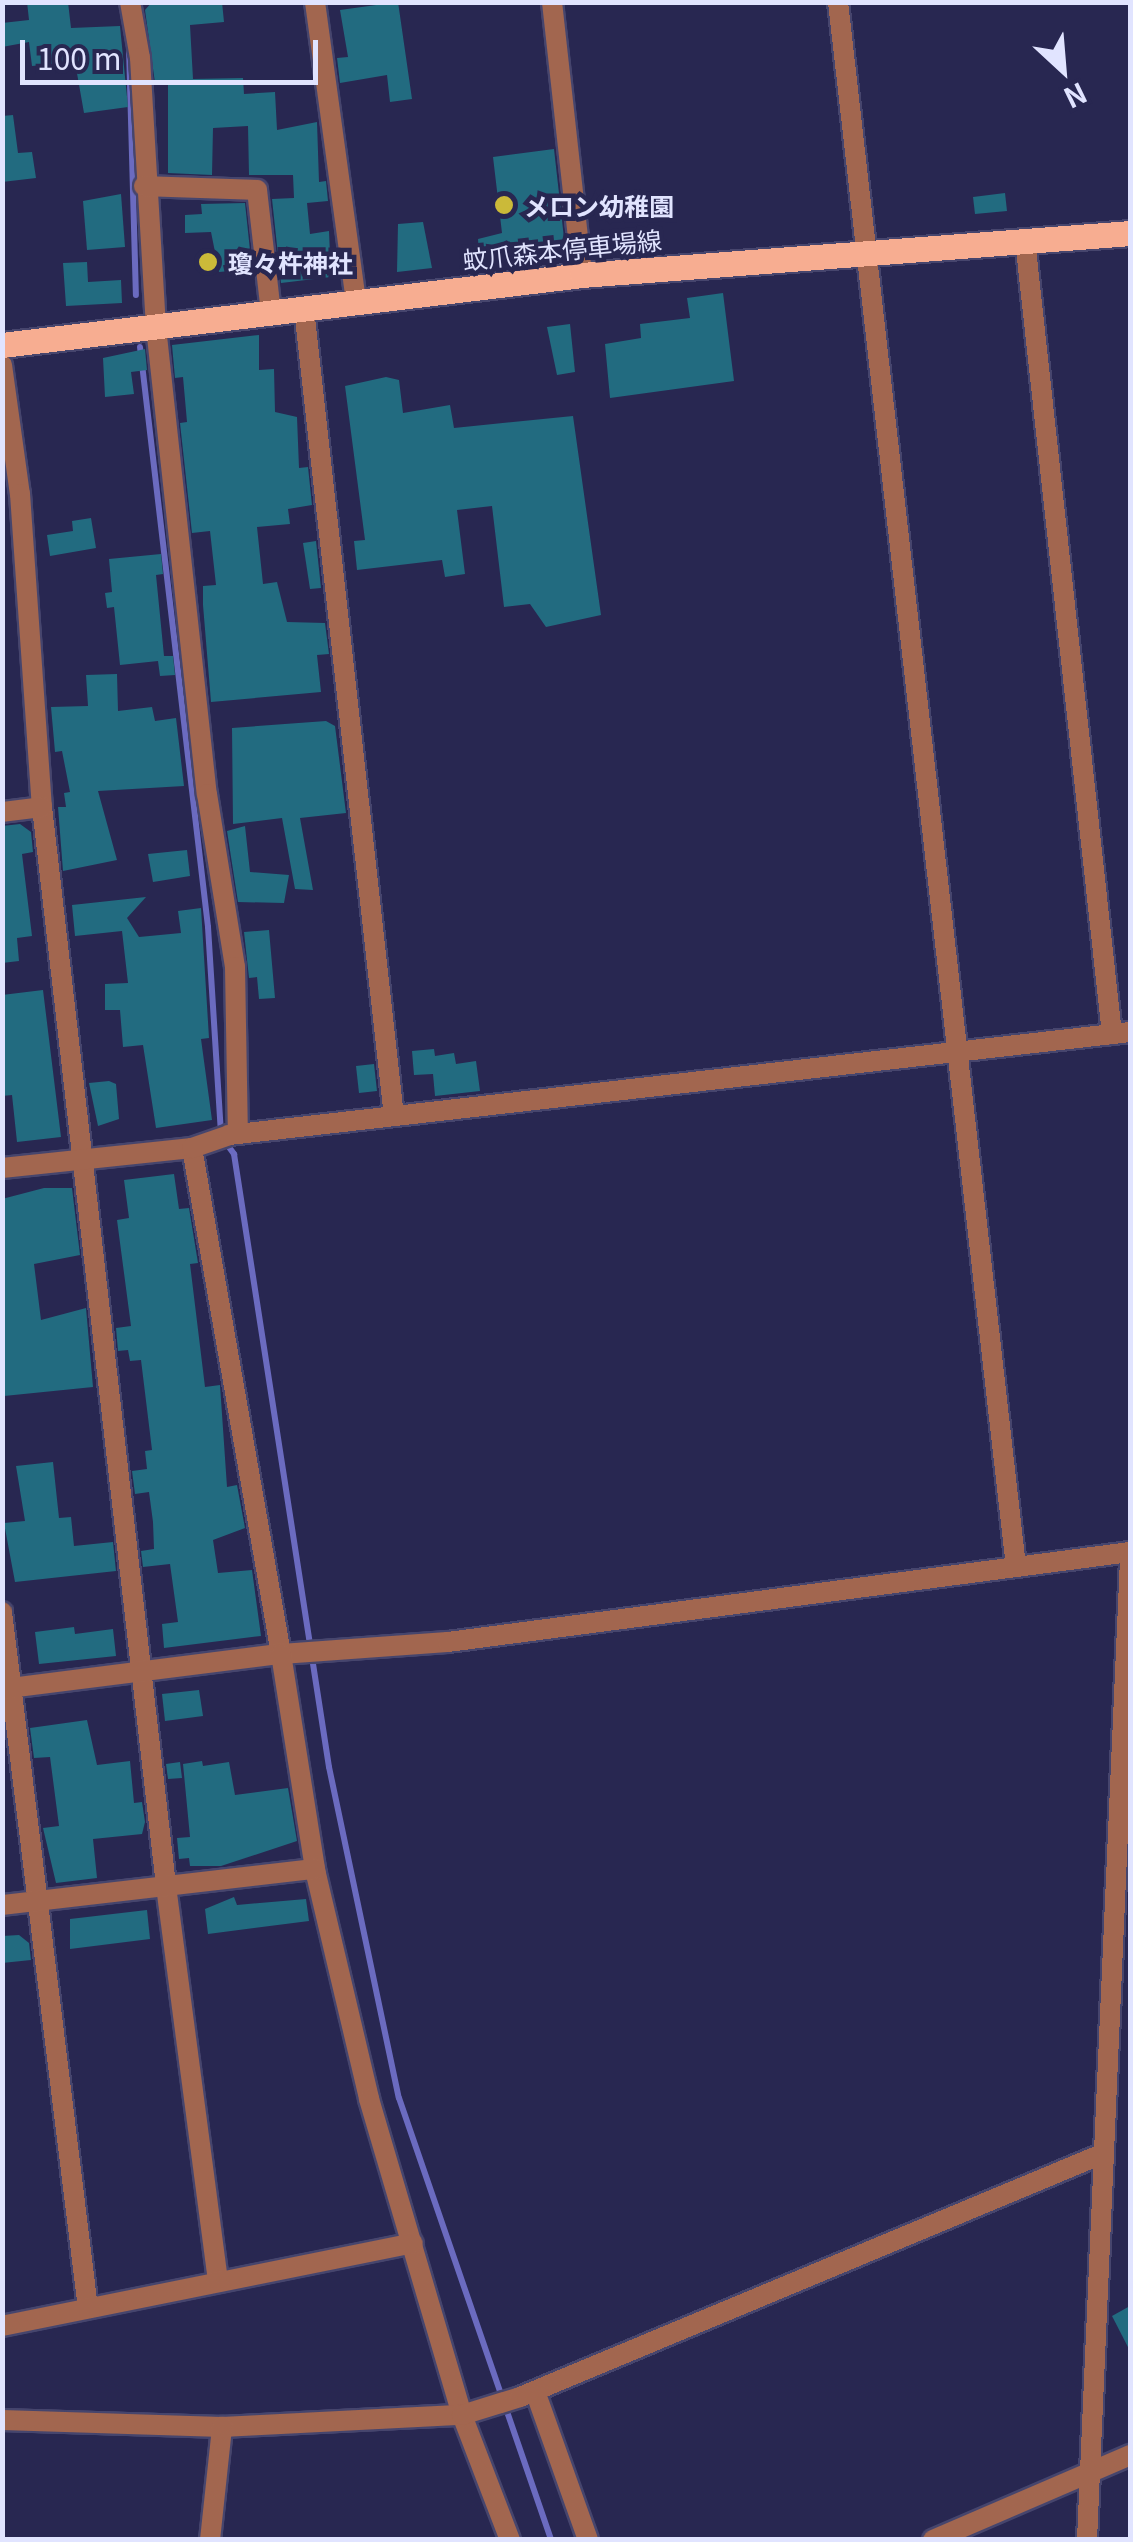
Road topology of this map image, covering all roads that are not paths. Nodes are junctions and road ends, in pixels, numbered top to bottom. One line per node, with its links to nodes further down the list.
1 (130, 2): 5 (street)
2 (315, 2): 10 (street)
3 (552, 2): 9 (street)
4 (838, 2): 8 (street)
5 (144, 186): 12 (street); 13 (street)
6 (1130, 233): 7 (main road, 蚊爪森本停車場線)
7 (1024, 240): 8 (main road, 蚊爪森本停車場線); 19 (street)
8 (866, 252): 9 (main road, 蚊爪森本停車場線); 20 (street)
9 (582, 276): 10 (main road, 蚊爪森本停車場線)
10 (356, 303): 11 (main road, 蚊爪森本停車場線)
11 (304, 309): 12 (main road, 蚊爪森本停車場線); 21 (street)
12 (271, 312): 13 (main road, 蚊爪森本停車場線)
13 (156, 327): 14 (main road, 蚊爪森本停車場線); 22 (street)
14 (2, 345)
15 (2, 365): 16 (street)
16 (11, 495): 17 (street)
17 (42, 807): 18 (street); 24 (street)
18 (2, 812)
19 (1122, 1033): 20 (street)
20 (957, 1052): 21 (street); 27 (street)
21 (394, 1116): 22 (street)
22 (233, 1134): 23 (street)
23 (199, 1146): 24 (street); 29 (street)
24 (84, 1157): 25 (street); 30 (street)
25 (2, 1168)
26 (1130, 1555): 27 (street); 32 (street)
27 (1016, 1567): 29 (street)
28 (2, 1612): 31 (street)
29 (286, 1653): 30 (street); 33 (street)
30 (141, 1672): 31 (street); 34 (street)
31 (7, 1688): 35 (street)
32 (1123, 1792): 37 (street)
33 (315, 1869): 34 (street); 38 (street)
34 (166, 1886): 35 (street); 39 (street)
35 (38, 1901): 36 (street); 40 (street)
36 (2, 1905)
37 (1102, 2154): 42 (street); 47 (street)
38 (413, 2243): 39 (street); 43 (street)
39 (218, 2282): 40 (street)
40 (88, 2308): 41 (street)
41 (2, 2326)
42 (528, 2394): 43 (street); 50 (street)
43 (467, 2413): 45 (street); 49 (street)
44 (2, 2420): 45 (street)
45 (222, 2426): 48 (street)
46 (1130, 2455): 47 (street)
47 (1089, 2477): 51 (street); 52 (street)
48 (210, 2540)
49 (510, 2540)
50 (588, 2540)
51 (933, 2540)
52 (1087, 2540)

